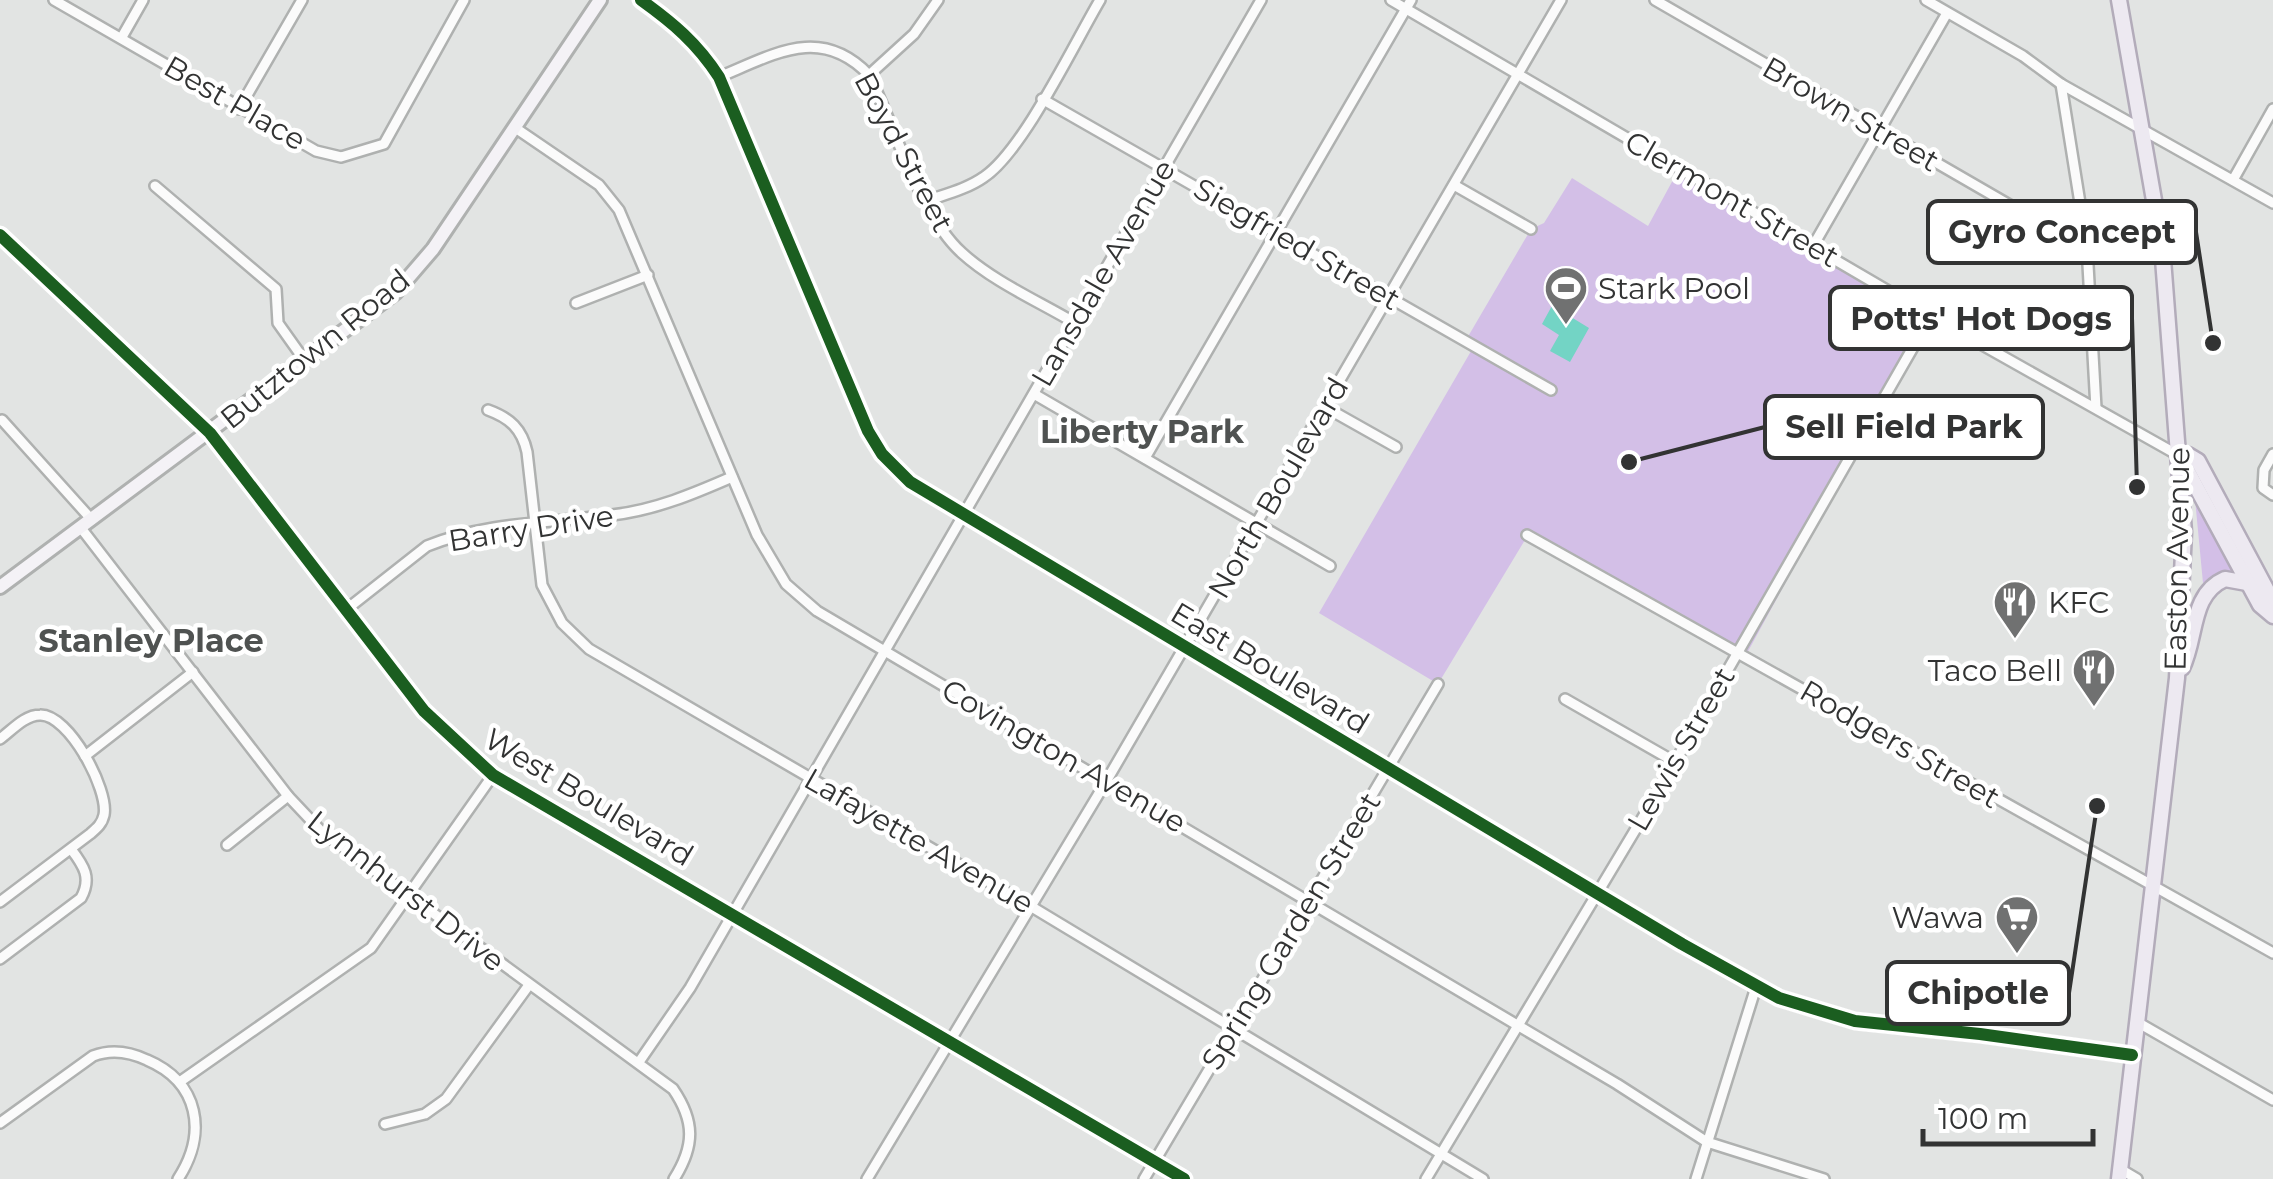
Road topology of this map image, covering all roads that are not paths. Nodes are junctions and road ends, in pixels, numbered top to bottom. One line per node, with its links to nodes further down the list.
1 (54, 0): 17 (street, Best Place)
2 (143, 0): 17 (street)
3 (302, 0): 23 (street)
4 (464, 0): 23 (street, Best Place)
5 (600, 0): 25 (street, Butztown Road)
6 (641, 0): 20 (street, East Boulevard)
7 (938, 0): 18 (street)
8 (1100, 0): 22 (street)
9 (1261, 0): 28 (street, Lansdale Avenue)
10 (1391, 0): 15 (street, Clermont Street)
11 (1561, 0): 19 (street, North Boulevard)
12 (1654, 0): 26 (street, Brown Street)
13 (1926, 0): 16 (street)
14 (2119, 0): 27 (main road, Easton Avenue)
15 (1408, 4): 19 (street, Clermont Street); 35 (street)
16 (1947, 14): 21 (street); 26 (street)
17 (122, 37): 23 (street, Best Place)
18 (869, 74): 20 (street, Boyd Street); 32 (street, Boyd Street)
19 (1518, 75): 30 (street, North Boulevard); 37 (street, Clermont Street)
20 (718, 76): 59 (street, East Boulevard)
21 (2061, 84): 27 (street); 39 (street)
22 (1042, 99): 28 (street, Siegfried Street); 32 (street)
23 (239, 109)
24 (2273, 109): 29 (street)
25 (514, 128): 40 (street, Covington Avenue); 45 (street, Butztown Road)
26 (1878, 130): 37 (street); 39 (street, Brown Street)
27 (2142, 130): 29 (street); 38 (main road, Easton Avenue)
28 (1163, 168): 35 (street, Siegfried Street); 44 (street, Lansdale Avenue)
29 (2233, 180): 33 (street)
30 (1454, 185): 34 (street); 41 (street, North Boulevard)
31 (155, 186): 45 (street)
32 (926, 201): 44 (street, Boyd Street)
33 (2273, 204)
34 (1531, 228)
35 (1276, 233): 41 (street, Siegfried Street); 56 (street)
36 (0, 235): 52 (street, West Boulevard)
37 (1814, 246): 43 (street, Clermont Street)
38 (2162, 246): 39 (street); 55 (main road, Easton Avenue)
39 (2087, 247): 49 (street)
40 (648, 275): 42 (street); 57 (street, Covington Avenue)
41 (1390, 298): 46 (street, Siegfried Street); 48 (street, North Boulevard)
42 (576, 303)
43 (1931, 316): 49 (street, Clermont Street); 71 (street, Lewis Street)
44 (1074, 323): 47 (street, Lansdale Avenue)
45 (305, 360): 52 (street, Butztown Road)
46 (1551, 390)
47 (1034, 394): 56 (street); 59 (street, Lansdale Avenue)
48 (1326, 407): 53 (street); 62 (street, North Boulevard)
49 (2096, 408): 55 (street, Clermont Street)
50 (488, 410): 60 (street, Lafayette Avenue)
51 (2, 420): 61 (street, Lynnhurst Drive)
52 (210, 433): 61 (street, Butztown Road); 68 (street, West Boulevard)
53 (1396, 448)
54 (2273, 454): 58 (street)
55 (2178, 455): 65 (main road); 67 (main road); 74 (main road, Easton Avenue)
56 (1145, 458): 62 (street)
57 (732, 477): 60 (street, Barry Drive); 72 (street, Covington Avenue)
58 (2273, 494)
59 (964, 517): 70 (street, East Boulevard); 72 (street, Lansdale Avenue)
60 (536, 522): 68 (street, Barry Drive); 82 (street, Lafayette Avenue)
61 (87, 524): 66 (street, Butztown Road); 73 (street, Lynnhurst Drive)
62 (1258, 524): 64 (street); 70 (street, North Boulevard)
63 (1527, 534): 71 (street, Rodgers Street)
64 (1330, 566)
65 (2247, 583): 69 (main road); 74 (main road)
66 (0, 587)
67 (2273, 607)
68 (347, 609): 81 (street, West Boulevard)
69 (2273, 616)
70 (1185, 646): 80 (street, East Boulevard); 83 (street, North Boulevard)
71 (1738, 650): 79 (street, Lewis Street); 87 (street, Rodgers Street)
72 (884, 651): 82 (street, Lansdale Avenue); 83 (street, Covington Avenue)
73 (193, 672): 78 (street); 84 (street, Lynnhurst Drive)
74 (2177, 678): 87 (main road, Easton Avenue)
75 (1438, 684): 80 (street, Spring Garden Street)
76 (1565, 698): 79 (street)
77 (0, 739): 78 (street)
78 (84, 756): 86 (street)
79 (1675, 762): 88 (street, Lewis Street)
80 (1388, 767): 88 (street, East Boulevard); 90 (street, Spring Garden Street)
81 (494, 775): 89 (street); 93 (street, West Boulevard)
82 (811, 778): 92 (street, Lafayette Avenue); 93 (street, Lansdale Avenue)
83 (1107, 780): 90 (street, Covington Avenue); 92 (street, North Boulevard)
84 (288, 796): 85 (street); 89 (street, Lynnhurst Drive)
85 (227, 844)
86 (71, 849): 91 (street); 95 (street)
87 (2152, 887): 94 (street, Rodgers Street); 98 (main road, Easton Avenue)
88 (1598, 893): 97 (street, East Boulevard); 99 (street, Lewis Street)
89 (408, 898): 96 (street, Lynnhurst Drive); 104 (street)
90 (1308, 901): 99 (street, Covington Avenue); 100 (street, Spring Garden Street)
91 (0, 902)
92 (1032, 908): 100 (street, Lafayette Avenue); 101 (street, North Boulevard)
93 (732, 913): 101 (street, West Boulevard); 103 (street, Lansdale Avenue)
94 (2273, 953)
95 (0, 959)
96 (529, 985): 103 (street, Lynnhurst Drive); 107 (street)
97 (1756, 986): 102 (street, East Boulevard); 108 (street)
98 (2137, 1022): 102 (main road, Easton Avenue); 105 (street)
99 (1518, 1026): 108 (street, Covington Avenue); 109 (street, Lewis Street)
100 (1232, 1029): 109 (street, Lafayette Avenue); 110 (street, Spring Garden Street)
101 (949, 1042): 110 (street, West Boulevard); 112 (street, North Boulevard)
102 (2132, 1055): 111 (main road, Easton Avenue)
103 (639, 1062): 114 (street, Lynnhurst Drive)
104 (181, 1082): 106 (street); 113 (street)
105 (2273, 1100)
106 (0, 1123)
107 (385, 1124)
108 (1707, 1142): 119 (street); 120 (street, Covington Avenue)
109 (1441, 1154): 117 (street, Lewis Street); 118 (street, Lafayette Avenue)
110 (1154, 1161): 115 (street, Spring Garden Street); 116 (street, West Boulevard)
111 (2119, 1174): 121 (street)
112 (869, 1178)
113 (178, 1179)
114 (674, 1179)
115 (1144, 1179)
116 (1184, 1179)
117 (1426, 1179)
118 (1484, 1179)
119 (1696, 1179)
120 (1824, 1179)
121 (2138, 1179)

